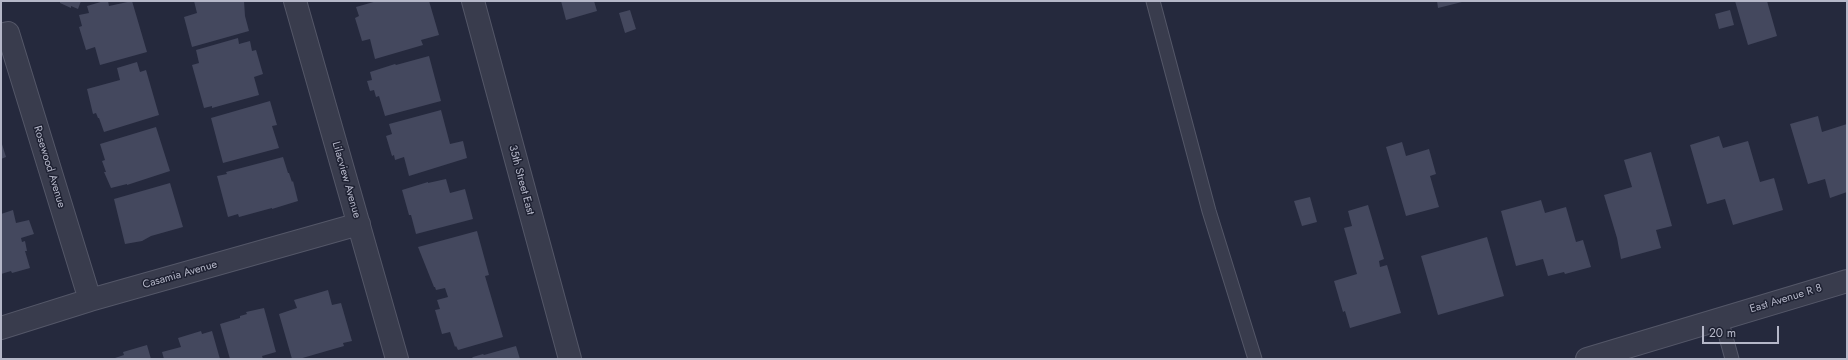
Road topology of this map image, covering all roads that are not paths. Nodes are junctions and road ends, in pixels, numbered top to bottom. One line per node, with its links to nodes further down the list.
1 (295, 1): 5 (street, Lilacview Avenue)
2 (472, 1): 11 (street, 35th Street East)
3 (1153, 1): 12 (lane)
4 (5, 34): 7 (street, Rosewood Avenue)
5 (359, 224): 7 (street, Casamia Avenue); 10 (street, Lilacview Avenue)
6 (1847, 281): 8 (street, East Avenue R 8)
7 (90, 300): 9 (street, Casamia Avenue)
8 (1721, 318): 13 (street, East Avenue R 8); 14 (lane)
9 (1, 328)
10 (397, 359)
11 (570, 359)
12 (1255, 359)
13 (1586, 359)
14 (1732, 359)

